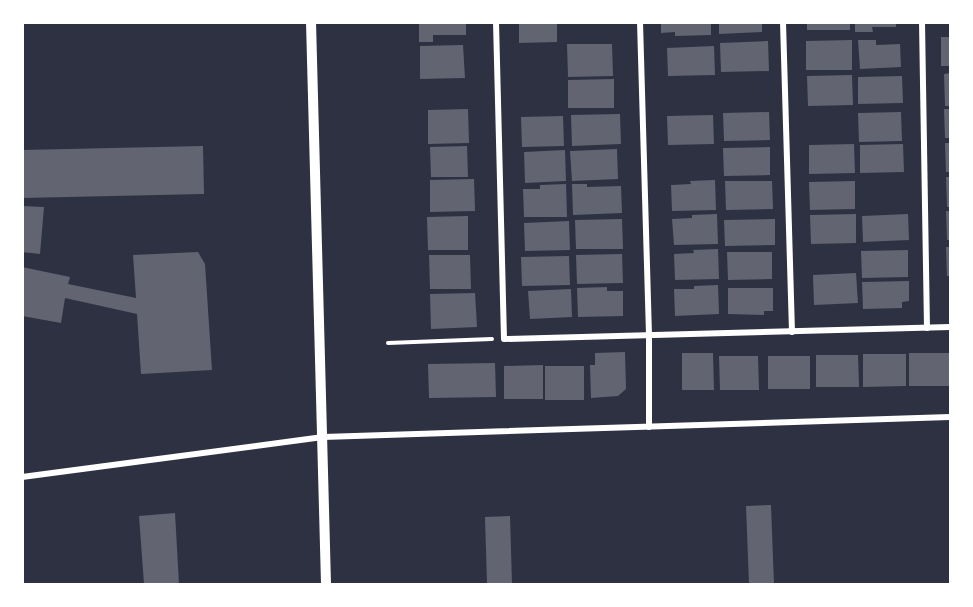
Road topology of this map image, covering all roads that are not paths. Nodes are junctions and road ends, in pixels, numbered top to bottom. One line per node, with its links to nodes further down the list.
1 (311, 22): 12 (street)
2 (496, 22): 9 (street)
3 (640, 22): 9 (street)
4 (783, 22): 8 (street)
5 (922, 22): 7 (street)
6 (951, 327): 7 (street)
7 (927, 328): 8 (street)
8 (792, 332): 9 (street)
9 (648, 335): 11 (street)
10 (951, 417): 11 (street)
11 (649, 427): 12 (street)
12 (322, 437): 13 (street); 14 (street)
13 (22, 477)
14 (326, 585)

